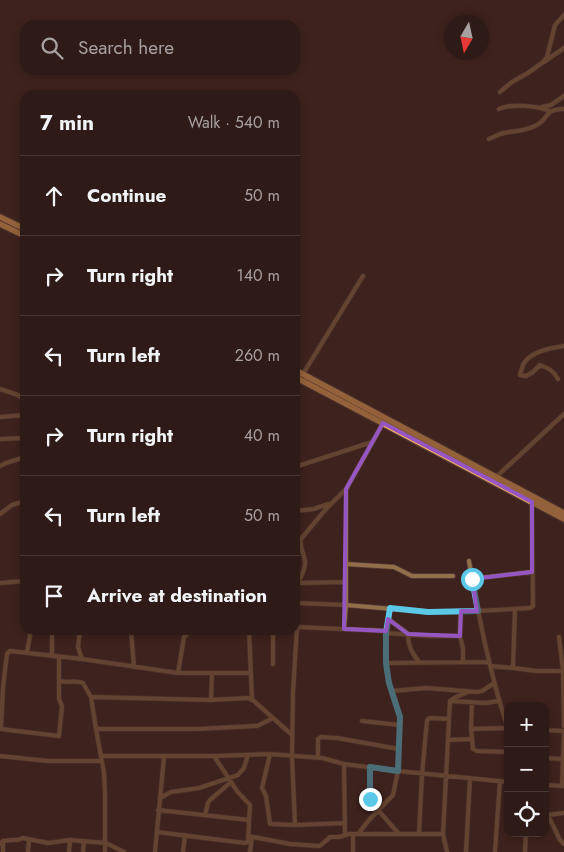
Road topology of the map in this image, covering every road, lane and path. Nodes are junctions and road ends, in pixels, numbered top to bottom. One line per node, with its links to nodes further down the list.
1 (564, 15): 3 (street)
2 (564, 48): 3 (street)
3 (542, 63): 4 (street)
4 (500, 92)
5 (564, 96): 6 (street)
6 (540, 108): 7 (street); 9 (street)
7 (499, 109)
8 (564, 110): 9 (street)
9 (550, 111): 10 (street)
10 (489, 139)
11 (0, 217): 13 (main road)
12 (0, 224): 14 (main road)
13 (20, 227)
14 (20, 234)
15 (363, 276): 18 (street)
16 (564, 346): 19 (street)
17 (300, 372): 18 (main road)
18 (303, 374): 33 (main road)
19 (558, 379)
20 (300, 380): 26 (main road)
21 (0, 389): 22 (street)
22 (20, 396)
23 (564, 414): 33 (street)
24 (20, 415): 25 (street)
25 (0, 417)
26 (383, 423): 29 (street); 33 (main road)
27 (20, 438): 28 (street)
28 (0, 439)
29 (372, 442): 31 (street); 34 (street)
30 (20, 459): 32 (street)
31 (300, 465)
32 (0, 466)
33 (494, 479): 36 (main road); 39 (main road)
34 (346, 489): 35 (street); 45 (street)
35 (335, 500): 38 (street); 42 (street)
36 (532, 502): 41 (main road); 46 (street)
37 (20, 503): 40 (street)
38 (300, 510)
39 (564, 513)
40 (0, 514)
41 (564, 519)
42 (300, 539)
43 (300, 546): 47 (street)
44 (468, 561): 49 (street)
45 (346, 564): 48 (street); 51 (street)
46 (532, 572): 49 (street); 57 (street)
47 (300, 576)
48 (453, 576)
49 (472, 579): 59 (street)
50 (20, 581): 52 (street)
51 (346, 582): 53 (street); 55 (street)
52 (0, 583)
53 (300, 583)
54 (300, 603): 55 (street)
55 (346, 605): 56 (street); 62 (street)
56 (390, 608): 58 (street); 60 (street)
57 (515, 609): 59 (street); 86 (street)
58 (461, 611): 59 (street); 73 (street)
59 (478, 611): 84 (street)
60 (388, 618): 63 (street); 64 (street)
61 (300, 627): 62 (street)
62 (344, 629): 63 (street)
63 (386, 632): 64 (street); 82 (street)
64 (408, 634): 73 (street); 80 (street)
65 (30, 635): 75 (street)
66 (52, 635): 77 (street)
67 (79, 635): 79 (street)
68 (131, 635): 85 (street)
69 (186, 635): 88 (street)
70 (249, 635): 90 (street)
71 (273, 635): 83 (street)
72 (297, 635): 115 (street)
73 (460, 636): 81 (street)
74 (559, 637): 76 (street)
75 (27, 652): 77 (street); 110 (street)
76 (562, 654): 87 (street)
77 (52, 656): 78 (street)
78 (59, 657): 79 (street); 91 (street)
79 (82, 659): 85 (street)
80 (419, 662): 81 (street); 82 (street)
81 (463, 662): 84 (street)
82 (386, 663): 93 (street)
83 (273, 664)
84 (490, 664): 86 (street); 92 (street)
85 (134, 667): 88 (street)
86 (513, 668): 87 (street)
87 (563, 671): 108 (street)
88 (178, 673): 89 (street)
89 (212, 673): 90 (street); 98 (street)
90 (251, 673): 97 (street)
91 (59, 681): 96 (street); 110 (street)
92 (494, 683): 94 (street); 100 (street)
93 (392, 691): 95 (street); 107 (street)
94 (482, 691): 95 (street); 102 (street)
95 (468, 692): 99 (street)
96 (91, 697): 98 (street); 111 (street)
97 (252, 699): 98 (street); 104 (street)
98 (211, 700)
99 (450, 701): 101 (street); 105 (street)
100 (499, 701): 102 (street); 103 (street)
101 (472, 702): 102 (street); 112 (street)
102 (482, 703)
103 (504, 716)
104 (273, 718): 111 (street); 115 (street)
105 (449, 719): 117 (street); 133 (street)
106 (362, 721): 107 (street)
107 (400, 725): 118 (street)
108 (564, 726)
109 (504, 728): 112 (street)
110 (0, 729)
111 (96, 729): 127 (street)
112 (471, 729): 116 (street)
113 (549, 730): 114 (street)
114 (564, 732): 129 (street)
115 (292, 735): 124 (street)
116 (472, 739): 117 (street); 119 (street)
117 (449, 740): 134 (street)
118 (398, 749): 126 (street); 132 (street)
119 (504, 752)
120 (270, 754): 121 (street); 124 (street); 150 (street)
121 (248, 755): 123 (street); 136 (street)
122 (0, 756): 127 (street)
123 (214, 756): 125 (street); 136 (street)
124 (292, 756): 126 (street); 150 (street)
125 (164, 757): 127 (street); 141 (street)
126 (318, 757): 130 (street)
127 (101, 758): 165 (street)
128 (549, 758): 129 (street)
129 (563, 758): 140 (street)
130 (344, 764): 131 (street); 149 (street)
131 (370, 767): 132 (street); 143 (street)
132 (398, 771): 133 (street); 143 (street)
133 (422, 774): 134 (street); 155 (street)
134 (445, 776): 135 (street); 156 (street)
135 (470, 778): 137 (street); 178 (street)
136 (230, 780): 141 (street); 145 (street); 148 (street)
137 (500, 781): 138 (street); 179 (street)
138 (504, 782)
139 (549, 784): 140 (street)
140 (563, 786)
141 (160, 798): 142 (street)
142 (158, 810): 145 (street); 151 (street)
143 (379, 811): 153 (street); 154 (street)
144 (564, 813): 146 (street)
145 (205, 815): 148 (street)
146 (549, 815)
147 (549, 818): 162 (street)
148 (249, 820): 158 (street)
149 (345, 823): 150 (street); 152 (street)
150 (295, 825)
151 (157, 832): 157 (street); 173 (street)
152 (345, 834): 153 (street); 158 (street)
153 (355, 834): 154 (street); 176 (street)
154 (399, 834): 155 (street)
155 (420, 834): 156 (street)
156 (443, 834): 177 (street)
157 (185, 835): 158 (street); 174 (street)
158 (250, 836): 175 (street)
159 (526, 837): 180 (street)
160 (29, 840): 161 (street); 164 (street); 168 (street)
161 (70, 840): 163 (street); 169 (street)
162 (562, 840): 166 (street)
163 (84, 841): 165 (street); 170 (street)
164 (2, 842): 167 (street)
165 (106, 843): 171 (street); 172 (street)
166 (564, 844)
167 (3, 852)
168 (28, 852)
169 (69, 852)
170 (83, 852)
171 (105, 852)
172 (124, 852)
173 (155, 852)
174 (183, 852)
175 (250, 852)
176 (353, 852)
177 (447, 852)
178 (466, 852)
179 (495, 852)
180 (525, 852)

